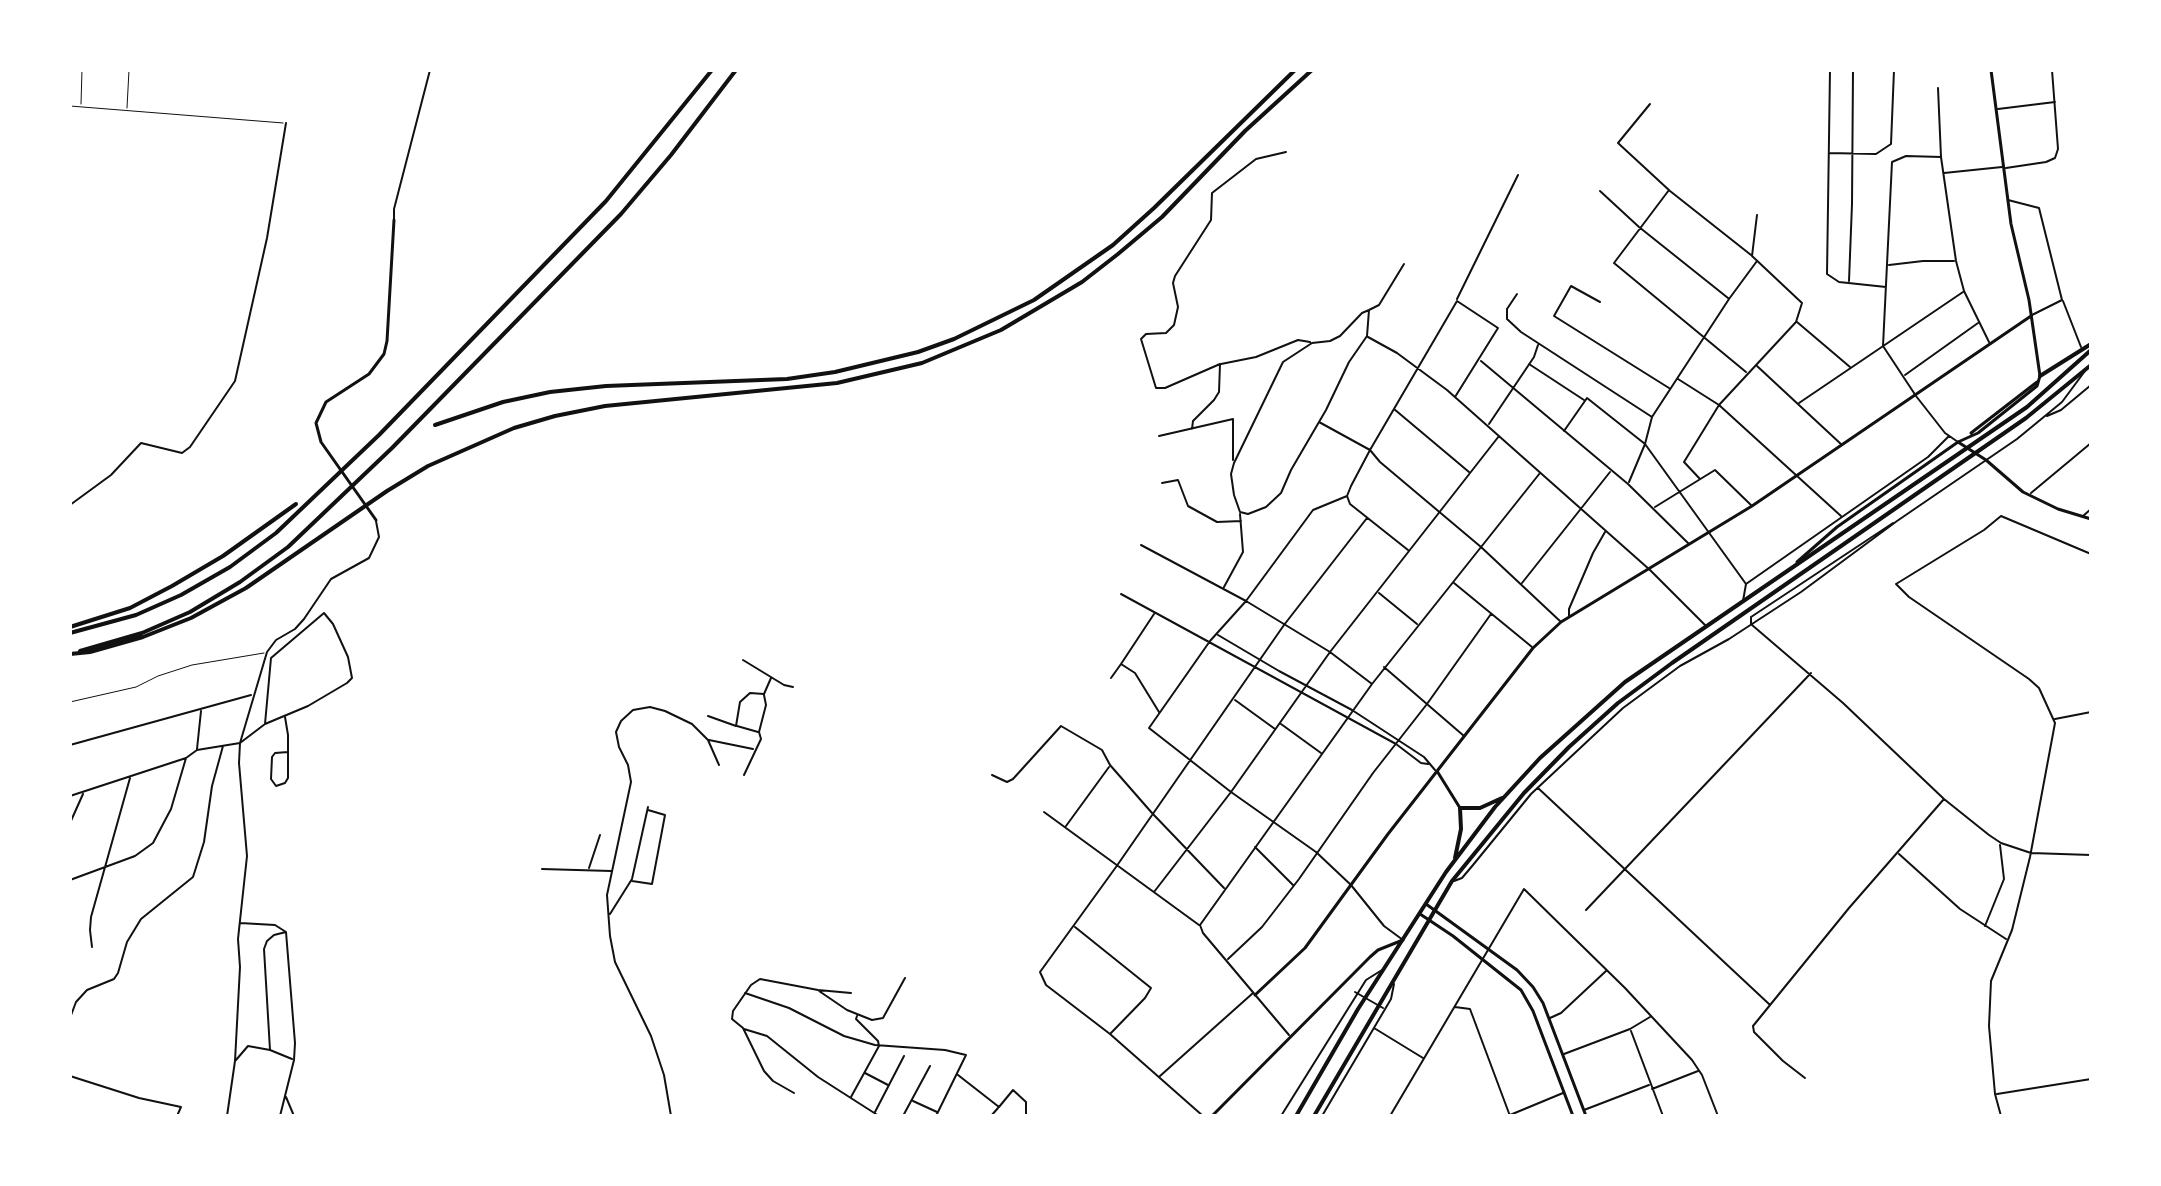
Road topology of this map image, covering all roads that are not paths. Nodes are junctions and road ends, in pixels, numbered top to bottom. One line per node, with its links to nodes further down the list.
1 (82, 70): 19 (lane)
2 (129, 70): 21 (lane)
3 (283, 70): 14 (lane)
4 (430, 70): 34 (street)
5 (712, 70): 152 (highway)
6 (736, 70): 158 (highway)
7 (1295, 70): 86 (highway)
8 (1312, 70): 158 (highway)
9 (1830, 70): 24 (street)
10 (1853, 70): 25 (street)
11 (1894, 70): 25 (street)
12 (1991, 70): 20 (street)
13 (2052, 70): 16 (street)
14 (291, 71)
15 (1938, 88): 26 (street)
16 (2055, 102): 20 (street); 27 (street)
17 (1650, 104): 30 (street)
18 (70, 106): 19 (lane)
19 (81, 107): 21 (lane)
20 (1996, 109): 27 (street)
21 (127, 110): 22 (lane)
22 (286, 123): 111 (street)
23 (1286, 152): 63 (street)
24 (1829, 153): 25 (street); 41 (street)
25 (1853, 153): 41 (street)
26 (1941, 157): 28 (street); 40 (street)
27 (2004, 168): 28 (street); 32 (street)
28 (1943, 173): 38 (street)
29 (1518, 175): 47 (street)
30 (1669, 190): 35 (street); 36 (street)
31 (1600, 191): 35 (street)
32 (2008, 200): 46 (street); 50 (street)
33 (1757, 215): 36 (street)
34 (394, 220): 122 (street)
35 (1639, 227): 45 (street); 54 (street)
36 (1752, 256): 37 (street)
37 (1758, 260): 45 (street); 51 (street)
38 (1956, 261): 40 (street); 43 (street)
39 (1404, 264): 49 (street)
40 (1889, 265): 42 (street)
41 (1849, 283): 42 (street)
42 (1887, 287): 59 (street)
43 (1964, 291): 52 (street); 59 (street)
44 (1517, 294): 57 (street)
45 (1729, 299): 54 (street)
46 (2062, 300): 50 (street); 60 (street)
47 (1457, 301): 62 (street); 67 (street)
48 (1600, 302): 76 (street)
49 (1369, 310): 53 (street); 55 (street)
50 (2031, 316): 56 (street); 71 (street)
51 (1796, 322): 65 (street); 68 (street)
52 (1979, 323): 56 (street); 72 (street)
53 (1367, 336): 67 (street); 85 (street)
54 (1705, 337): 70 (street); 73 (street)
55 (1312, 343): 63 (street); 99 (street)
56 (1989, 343): 77 (street)
57 (1539, 344): 64 (street); 83 (street)
58 (2091, 344): 60 (highway)
59 (1883, 346): 68 (street); 72 (street)
60 (2082, 350): 71 (highway)
61 (2091, 350): 134 (highway)
62 (1479, 360): 75 (street); 78 (street)
63 (1220, 364): 88 (street)
64 (1529, 364): 75 (street); 79 (street)
65 (1756, 365): 70 (street); 80 (street)
66 (2091, 365): 69 (highway)
67 (1416, 368): 78 (street); 82 (street)
68 (1850, 368): 80 (street)
69 (2085, 371): 84 (street); 236 (highway)
70 (1747, 373): 81 (street)
71 (2040, 376): 93 (street)
72 (1903, 377): 77 (street)
73 (1677, 378): 76 (street); 81 (street)
74 (2091, 385): 84 (street)
75 (1514, 386): 87 (street); 89 (street)
76 (1670, 389): 83 (street)
77 (1916, 396): 92 (street); 96 (street)
78 (1455, 397): 87 (street)
79 (1585, 400): 89 (street); 95 (street)
80 (1799, 403): 96 (street)
81 (1719, 405): 103 (street); 104 (street)
82 (1394, 409): 97 (street); 101 (street)
83 (1652, 417): 95 (street)
84 (2045, 417): 98 (street)
85 (1319, 422): 97 (street); 116 (street)
86 (435, 425)
87 (1487, 426): 91 (street)
88 (1192, 429): 90 (street); 99 (street)
89 (1564, 431): 100 (street)
90 (1159, 436)
91 (1499, 436): 101 (street); 102 (street)
92 (1949, 436): 93 (street); 118 (street)
93 (1958, 442): 98 (street); 134 (street)
94 (2091, 443): 108 (street)
95 (1645, 444): 106 (street); 107 (street)
96 (1842, 445): 103 (street)
97 (1370, 450): 109 (street); 117 (street)
98 (1986, 460): 108 (street); 124 (street)
99 (1233, 465): 116 (street)
100 (1610, 471): 106 (street); 114 (street)
101 (1470, 473): 117 (street)
102 (1540, 473): 114 (street); 129 (street)
103 (1798, 475): 112 (street); 118 (street)
104 (1700, 479): 107 (street); 112 (street)
105 (1162, 483): 123 (street)
106 (1628, 484): 113 (street)
107 (1679, 492): 113 (street); 126 (street)
108 (2029, 495): 119 (street)
109 (1347, 496): 120 (street); 142 (street)
110 (296, 504): 152 (highway)
111 (70, 505)
112 (1752, 506): 126 (street)
113 (1654, 507): 128 (street)
114 (1580, 509): 125 (street); 137 (street)
115 (2091, 509): 119 (street)
116 (1240, 512): 123 (street)
117 (1441, 513): 129 (street); 130 (street)
118 (1841, 516): 138 (street)
119 (2082, 517): 121 (street)
120 (1367, 518): 130 (street); 149 (street)
121 (2091, 519)
122 (376, 520): 156 (street)
123 (1241, 521): 139 (street)
124 (1897, 521): 133 (street); 135 (street)
125 (1606, 531): 132 (street); 146 (street)
126 (1709, 534): 128 (street); 138 (street)
127 (1141, 545): 139 (street)
128 (1690, 545): 132 (street)
129 (1481, 547): 136 (street); 137 (street)
130 (1409, 551): 140 (street)
131 (2091, 554): 183 (street)
132 (1650, 570): 146 (street); 151 (street)
133 (1817, 572): 135 (street); 148 (street)
134 (1787, 573): 143 (highway)
135 (1821, 577): 148 (street)
136 (1453, 582): 145 (street); 150 (street)
137 (1521, 584): 147 (street)
138 (1746, 584): 143 (street)
139 (1224, 588): 142 (street)
140 (1377, 592): 150 (street); 157 (street)
141 (1121, 594): 144 (street)
142 (1246, 601): 149 (street); 153 (street)
143 (1743, 602): 151 (highway)
144 (1155, 614): 154 (street); 161 (street)
145 (1491, 614): 155 (street); 175 (street)
146 (1569, 617): 147 (street)
147 (1561, 622): 155 (street)
148 (1751, 624): 164 (street); 207 (street)
149 (1284, 625): 157 (street); 160 (street)
150 (1418, 625): 163 (street)
151 (1707, 626): 211 (highway)
152 (70, 630)
153 (1217, 634): 154 (street); 160 (street)
154 (1210, 641): 162 (street); 179 (street)
155 (1533, 648): 189 (street)
156 (267, 652): 172 (street); 174 (lane)
157 (1330, 652): 167 (street); 168 (street)
158 (70, 653)
159 (743, 660): 165 (street)
160 (1259, 660): 162 (street); 168 (street)
161 (1121, 664): 166 (street); 179 (street)
162 (1254, 667): 170 (street); 173 (street)
163 (1384, 667): 167 (street); 175 (street)
164 (1811, 673): 212 (street); 232 (street)
165 (771, 678): 169 (street); 171 (street)
166 (1111, 678)
167 (1372, 684): 177 (street)
168 (1305, 685): 170 (street); 177 (street)
169 (793, 687)
170 (1300, 693): 182 (street); 184 (street)
171 (764, 694): 186 (street); 188 (street)
172 (252, 695): 176 (street); 192 (street)
173 (1234, 699): 187 (street); 200 (street)
174 (70, 702)
175 (1427, 704): 189 (street); 191 (street)
176 (201, 710): 193 (street); 195 (street)
177 (1352, 710): 182 (street); 191 (street)
178 (2091, 712): 183 (street)
179 (1160, 713): 200 (street)
180 (708, 716): 186 (street)
181 (285, 717): 185 (street); 185 (street); 197 (street)
182 (1347, 717): 191 (street); 198 (street)
183 (2053, 719): 225 (street)
184 (1280, 723): 187 (street); 198 (street)
185 (265, 724): 192 (street)
186 (736, 726): 188 (street)
187 (1276, 729): 208 (street)
188 (759, 732): 196 (street)
189 (1465, 737): 203 (street)
190 (708, 740): 196 (street); 201 (street); 233 (street)
191 (1397, 742): 203 (street); 223 (street)
192 (240, 743): 194 (street); 247 (street)
193 (70, 745)
194 (223, 745): 195 (street); 272 (street)
195 (197, 750): 199 (street)
196 (755, 750): 204 (street)
197 (288, 752): 197 (street)
198 (1321, 754): 216 (street)
199 (186, 758): 206 (street); 229 (street)
200 (1190, 760): 208 (street); 215 (street)
201 (719, 765)
202 (1110, 765): 205 (street); 215 (street); 218 (street)
203 (1437, 771): 213 (street); 237 (street)
204 (744, 775)
205 (992, 775)
206 (130, 777): 209 (street); 229 (street)
207 (1538, 788): 232 (street); 236 (street)
208 (1231, 792): 216 (street); 222 (street)
209 (83, 793): 210 (street); 217 (street)
210 (70, 796)
211 (1504, 797): 213 (highway); 227 (highway)
212 (1944, 799): 220 (street); 224 (street)
213 (1460, 808): 227 (highway)
214 (1044, 812): 218 (street)
215 (1152, 813): 222 (street); 228 (street)
216 (1273, 822): 221 (street); 223 (street)
217 (70, 823)
218 (1065, 827): 228 (street)
219 (600, 835): 231 (street)
220 (2001, 843): 225 (street); 250 (street)
221 (1255, 847): 238 (street); 239 (street)
222 (1185, 849): 239 (street); 240 (street)
223 (1316, 852): 237 (street); 238 (street)
224 (1898, 853): 250 (street); 267 (street)
225 (2031, 853): 226 (street); 252 (street)
226 (2091, 855)
227 (1454, 861): 241 (highway)
228 (1118, 864): 240 (street); 249 (street)
229 (107, 866): 234 (street); 254 (street)
230 (542, 869): 231 (street)
231 (588, 870): 233 (street)
232 (1626, 870): 243 (street); 267 (street)
233 (612, 871): 245 (street)
234 (70, 880)
235 (631, 881): 235 (street); 245 (street)
236 (1452, 881): 242 (highway)
237 (1351, 885): 253 (street); 266 (street)
238 (1294, 886): 257 (street)
239 (1224, 889): 248 (street)
240 (1154, 892): 248 (street)
241 (1426, 904): 242 (street); 244 (highway)
242 (1434, 910): 246 (highway); 255 (street)
243 (1586, 910)
244 (1420, 914): 246 (street); 253 (highway)
245 (609, 915): 313 (street)
246 (1428, 920): 256 (street); 261 (highway)
247 (240, 923): 251 (street); 286 (street)
248 (1200, 925): 257 (street)
249 (1074, 926): 277 (street); 277 (street)
250 (1984, 927): 252 (street)
251 (286, 932): 280 (street); 285 (street)
252 (2008, 939): 301 (street)
253 (1403, 940): 258 (highway); 278 (street)
254 (92, 947)
255 (1489, 948): 256 (street); 259 (street); 273 (street)
256 (1482, 959): 268 (street); 300 (street)
257 (1226, 960): 266 (street)
258 (1383, 970): 320 (street); 321 (highway)
259 (1607, 970): 271 (street); 273 (street)
260 (905, 978): 270 (street)
261 (1394, 979): 275 (street); 322 (highway)
262 (818, 990): 264 (street); 265 (street); 270 (street)
263 (1355, 992): 269 (street)
264 (745, 993): 274 (street); 279 (street)
265 (851, 993)
266 (1254, 994): 278 (street); 293 (street)
267 (1769, 1005): 294 (street)
268 (1454, 1007): 284 (street); 325 (street)
269 (1383, 1008)
270 (858, 1014): 279 (street)
271 (1651, 1016): 276 (street); 289 (street)
272 (70, 1018)
273 (1548, 1019): 282 (street)
274 (743, 1028): 299 (street); 303 (street)
275 (1374, 1028): 284 (street); 323 (street)
276 (1630, 1029): 282 (street); 296 (street)
277 (1110, 1034): 293 (street)
278 (1290, 1036): 319 (street)
279 (879, 1046): 290 (street); 291 (street)
280 (270, 1050): 285 (street); 286 (street)
281 (70, 1051): 288 (street)
282 (1563, 1055): 306 (street)
283 (904, 1056): 297 (street)
284 (1424, 1058): 324 (street)
285 (294, 1060): 302 (street)
286 (235, 1061): 310 (street)
287 (930, 1066): 304 (street)
288 (70, 1069)
289 (1699, 1071): 298 (street); 329 (street)
290 (865, 1073): 297 (street); 303 (street)
291 (957, 1074): 305 (street); 308 (street)
292 (70, 1076): 309 (street)
293 (1159, 1077): 318 (street)
294 (1805, 1078)
295 (2091, 1079): 301 (street)
296 (1650, 1084): 298 (street); 306 (street)
297 (889, 1085): 307 (street)
298 (1652, 1089): 328 (street)
299 (794, 1093)
300 (1564, 1093): 325 (street); 326 (street)
301 (1995, 1094): 330 (street)
302 (286, 1096): 311 (street); 312 (street)
303 (850, 1098): 307 (street)
304 (911, 1100): 308 (street); 315 (street)
305 (999, 1107): 316 (street); 317 (street)
306 (1584, 1110): 327 (street)
307 (875, 1113): 314 (street)
308 (937, 1114)
309 (177, 1116)
310 (227, 1116)
311 (280, 1116)
312 (294, 1116)
313 (671, 1116)
314 (879, 1116)
315 (903, 1116)
316 (991, 1116)
317 (1026, 1116)
318 (1203, 1116)
319 (1212, 1116)
320 (1281, 1116)
321 (1296, 1116)
322 (1314, 1116)
323 (1322, 1116)
324 (1390, 1116)
325 (1510, 1116)
326 (1573, 1116)
327 (1586, 1116)
328 (1663, 1116)
329 (1718, 1116)
330 (2001, 1116)

